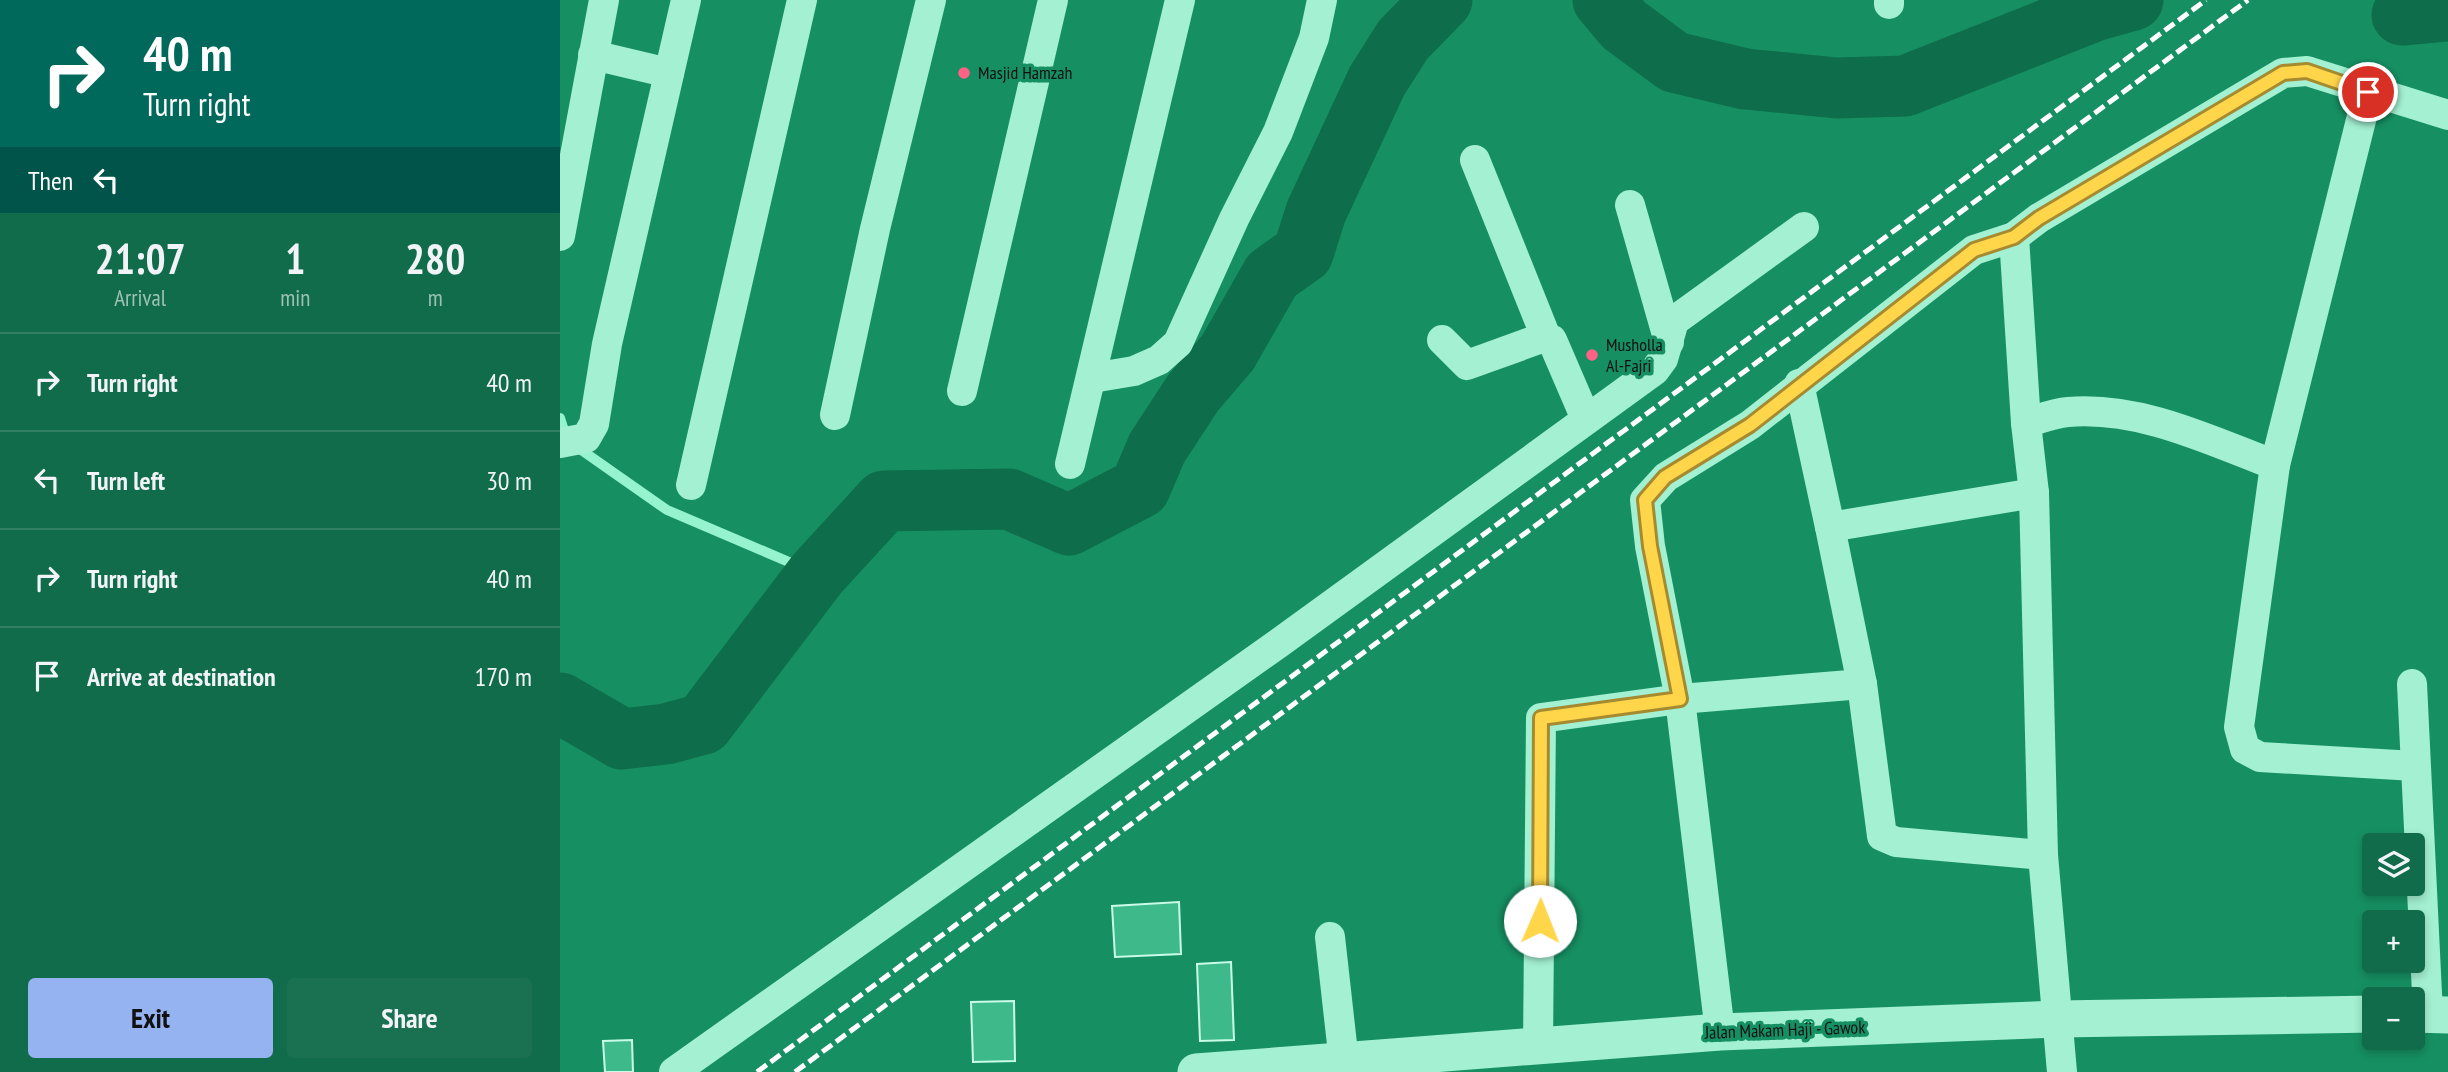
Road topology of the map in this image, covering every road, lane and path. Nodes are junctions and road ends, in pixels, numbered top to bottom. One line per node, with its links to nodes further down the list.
1 (604, 0): 8 (street)
2 (686, 0): 9 (street)
3 (802, 0): 29 (street)
4 (931, 0): 23 (street)
5 (1053, 0): 22 (street)
6 (1180, 0): 20 (street)
7 (1322, 0): 20 (street)
8 (593, 55): 9 (street); 15 (street)
9 (669, 73): 26 (street)
10 (2368, 92): 11 (street); 16 (street); 28 (street)
11 (2448, 115)
12 (1475, 160): 17 (street)
13 (1630, 205): 19 (street)
14 (1804, 227): 19 (street)
15 (560, 236)
16 (2014, 237): 21 (street); 25 (street)
17 (1546, 337): 18 (street); 24 (street)
18 (1442, 340)
19 (1669, 342): 24 (street)
20 (1092, 378): 27 (street)
21 (1799, 384): 31 (street); 34 (street)
22 (962, 391)
23 (835, 415)
24 (1586, 419): 44 (street)
25 (2026, 423): 28 (street); 30 (street)
26 (573, 441)
27 (1070, 464)
28 (2275, 465): 35 (street)
29 (691, 485)
30 (2034, 493): 31 (street); 36 (street)
31 (1830, 527): 32 (street)
32 (1862, 684): 34 (street); 36 (street)
33 (2412, 684): 35 (street)
34 (1680, 699): 41 (street); 42 (street)
35 (2415, 766): 39 (street)
36 (2043, 855): 40 (street)
37 (1330, 937): 43 (street)
38 (2362, 1014): 40 (street, Jalan Makam Haji - Gawok)
39 (2430, 1014)
40 (2059, 1020): 41 (street, Jalan Makam Haji - Gawok); 46 (street)
41 (1720, 1032): 42 (street, Jalan Makam Haji - Gawok)
42 (1537, 1059): 43 (street, Jalan Makam Haji - Gawok)
43 (1343, 1062): 45 (street, Jalan Makam Haji - Gawok)
44 (674, 1072)
45 (1196, 1072)
46 (2062, 1072)

